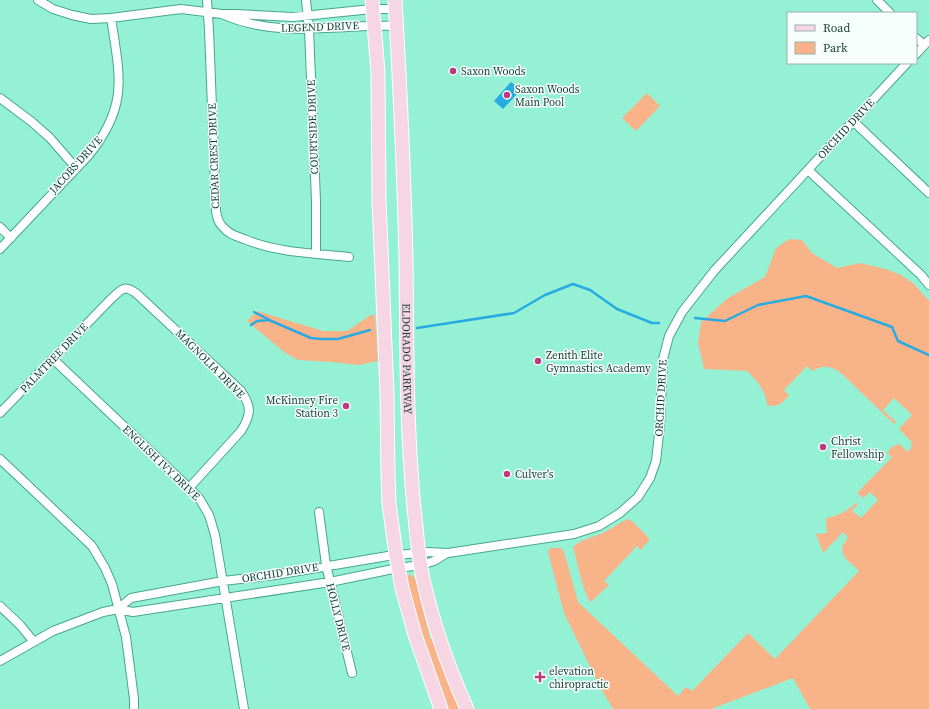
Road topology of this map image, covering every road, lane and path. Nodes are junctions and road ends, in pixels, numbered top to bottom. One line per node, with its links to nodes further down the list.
1 (38, 0): 11 (street, LEGEND DRIVE)
2 (207, 0): 8 (street, CEDAR CREST DRIVE)
3 (306, 0): 10 (street, COURTSIDE DRIVE)
4 (876, 0): 7 (street)
5 (372, 5): 6 (street, LEGEND DRIVE); 10 (street, LEGEND DRIVE); 12 (main road, ELDORADO PARKWAY)
6 (395, 5): 13 (main road, ELDORADO PARKWAY)
7 (889, 12)
8 (208, 13): 9 (street, LEGEND DRIVE); 11 (street, LEGEND DRIVE); 26 (street, CEDAR CREST DRIVE)
9 (222, 14): 10 (street, LEGEND DRIVE); 14 (street, LEGEND DRIVE)
10 (308, 16): 14 (street, COURTSIDE DRIVE)
11 (111, 18): 20 (street, JACOBS DRIVE)
12 (374, 25): 13 (street, LEGEND DRIVE); 14 (street, LEGEND DRIVE); 32 (main road, ELDORADO PARKWAY)
13 (397, 26): 33 (main road, ELDORADO PARKWAY)
14 (309, 29): 26 (street, COURTSIDE DRIVE)
15 (926, 42): 16 (street)
16 (917, 53)
17 (906, 64): 19 (street, ORCHID DRIVE)
18 (0, 98): 20 (street)
19 (853, 121): 21 (street, ORCHID DRIVE); 22 (street)
20 (76, 168): 24 (street, JACOBS DRIVE)
21 (808, 170): 28 (street); 37 (street, ORCHID DRIVE)
22 (929, 193)
23 (0, 227): 24 (street)
24 (11, 238): 25 (street, JACOBS DRIVE)
25 (0, 249)
26 (316, 254): 27 (street, CEDAR CREST DRIVE)
27 (349, 256)
28 (929, 285)
29 (107, 302): 30 (street, PALMTREE DRIVE); 35 (street, MAGNOLIA DRIVE)
30 (53, 359): 31 (street, PALMTREE DRIVE); 35 (street, ENGLISH IVY DRIVE)
31 (0, 414)
32 (388, 439): 33 (main road); 39 (main road, ELDORADO PARKWAY)
33 (409, 439): 38 (main road, ELDORADO PARKWAY)
34 (0, 459): 49 (street)
35 (189, 488): 42 (street, ENGLISH IVY DRIVE)
36 (319, 512): 40 (street, HOLLY DRIVE)
37 (448, 553): 38 (street, ORCHID DRIVE); 38 (street, ORCHID DRIVE)
38 (420, 559): 39 (street, ORCHID DRIVE); 39 (street, ORCHID DRIVE); 56 (main road, ELDORADO PARKWAY)
39 (397, 561): 40 (street, ORCHID DRIVE); 43 (street, ORCHID DRIVE); 55 (main road, ELDORADO PARKWAY)
40 (326, 565): 41 (street, ORCHID DRIVE); 43 (street, HOLLY DRIVE)
41 (275, 575): 42 (street, ORCHID DRIVE); 44 (street)
42 (223, 581): 45 (street, ORCHID DRIVE); 46 (street, ENGLISH IVY DRIVE)
43 (330, 582): 44 (street, ORCHID DRIVE); 52 (street, HOLLY DRIVE)
44 (278, 589): 46 (street, ORCHID DRIVE)
45 (173, 590): 47 (street); 49 (street, ORCHID DRIVE)
46 (226, 598): 47 (street, ORCHID DRIVE); 54 (street, ENGLISH IVY DRIVE)
47 (175, 605): 49 (street, ORCHID DRIVE)
48 (0, 606): 50 (street)
49 (118, 609): 50 (street, ORCHID DRIVE); 53 (street)
50 (34, 642): 51 (street, ORCHID DRIVE)
51 (0, 661)
52 (352, 673)
53 (134, 709)
54 (244, 709)
55 (441, 709)
56 (467, 709)

